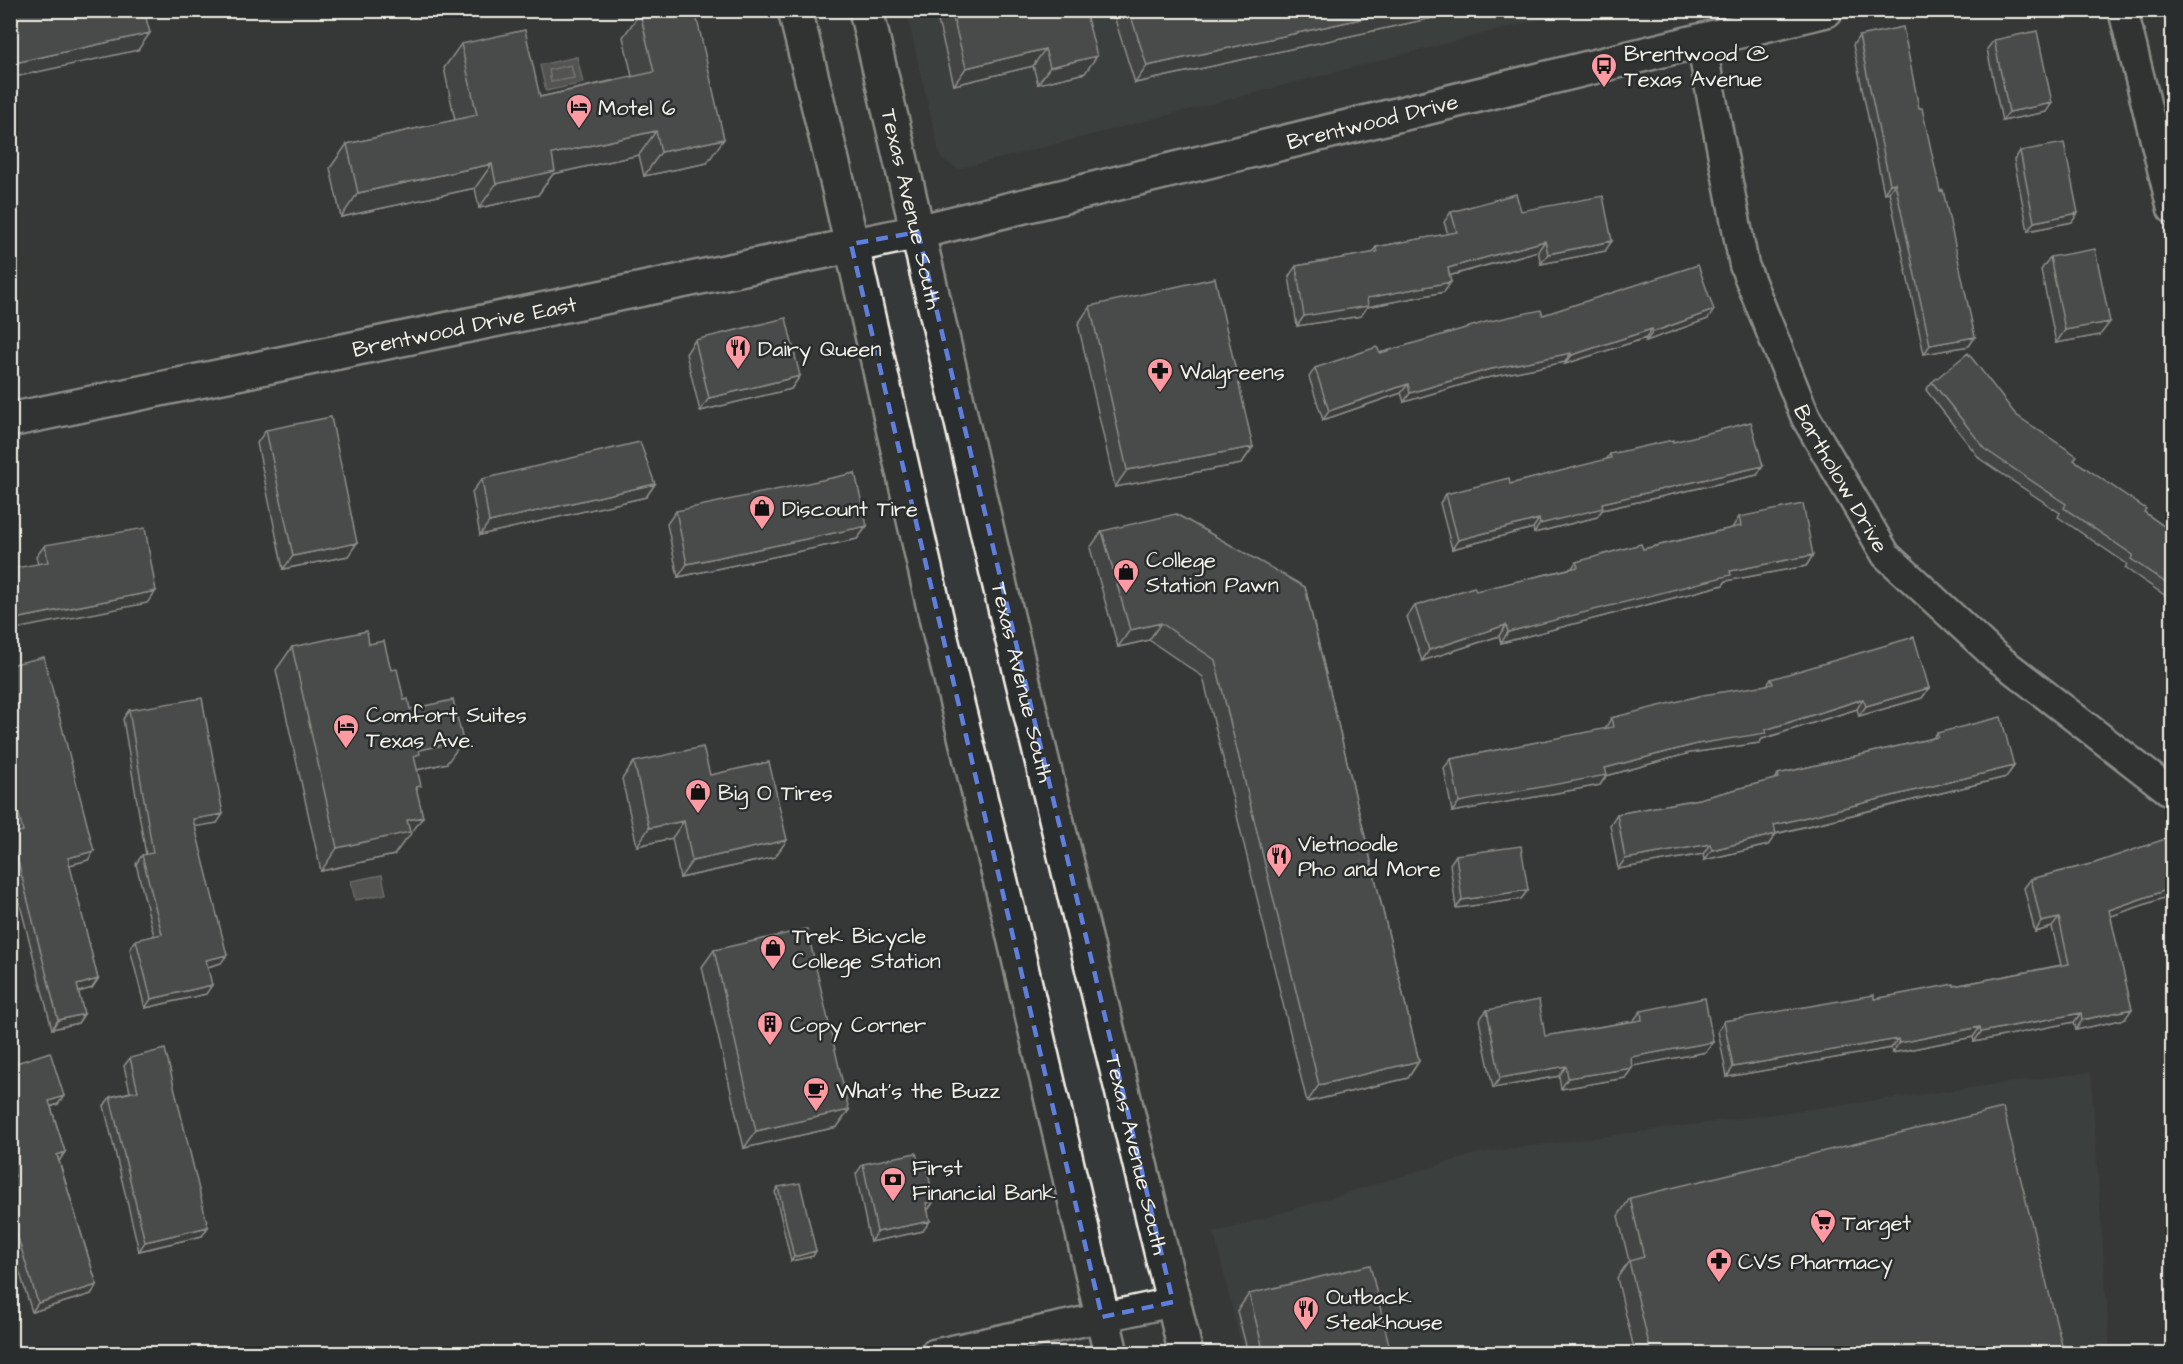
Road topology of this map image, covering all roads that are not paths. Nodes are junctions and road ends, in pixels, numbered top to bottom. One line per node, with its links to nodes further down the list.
1 (795, 10): 8 (main road)
2 (866, 10): 7 (main road, Texas Avenue South)
3 (1826, 10): 5 (main road, Brentwood Drive)
4 (2123, 10): 6 (street)
5 (1701, 42): 7 (main road, Brentwood Drive); 10 (street, Bartholow Drive)
6 (2172, 209)
7 (918, 232): 8 (main road, Brentwood Drive East); 11 (main road, Texas Avenue South)
8 (851, 244): 9 (main road, Brentwood Drive East); 12 (main road)
9 (10, 420)
10 (2172, 793)
11 (1173, 1302): 12 (street); 15 (main road, Texas Avenue South)
12 (1102, 1317): 13 (street); 14 (main road)
13 (934, 1353)
14 (1110, 1353)
15 (1186, 1353)

